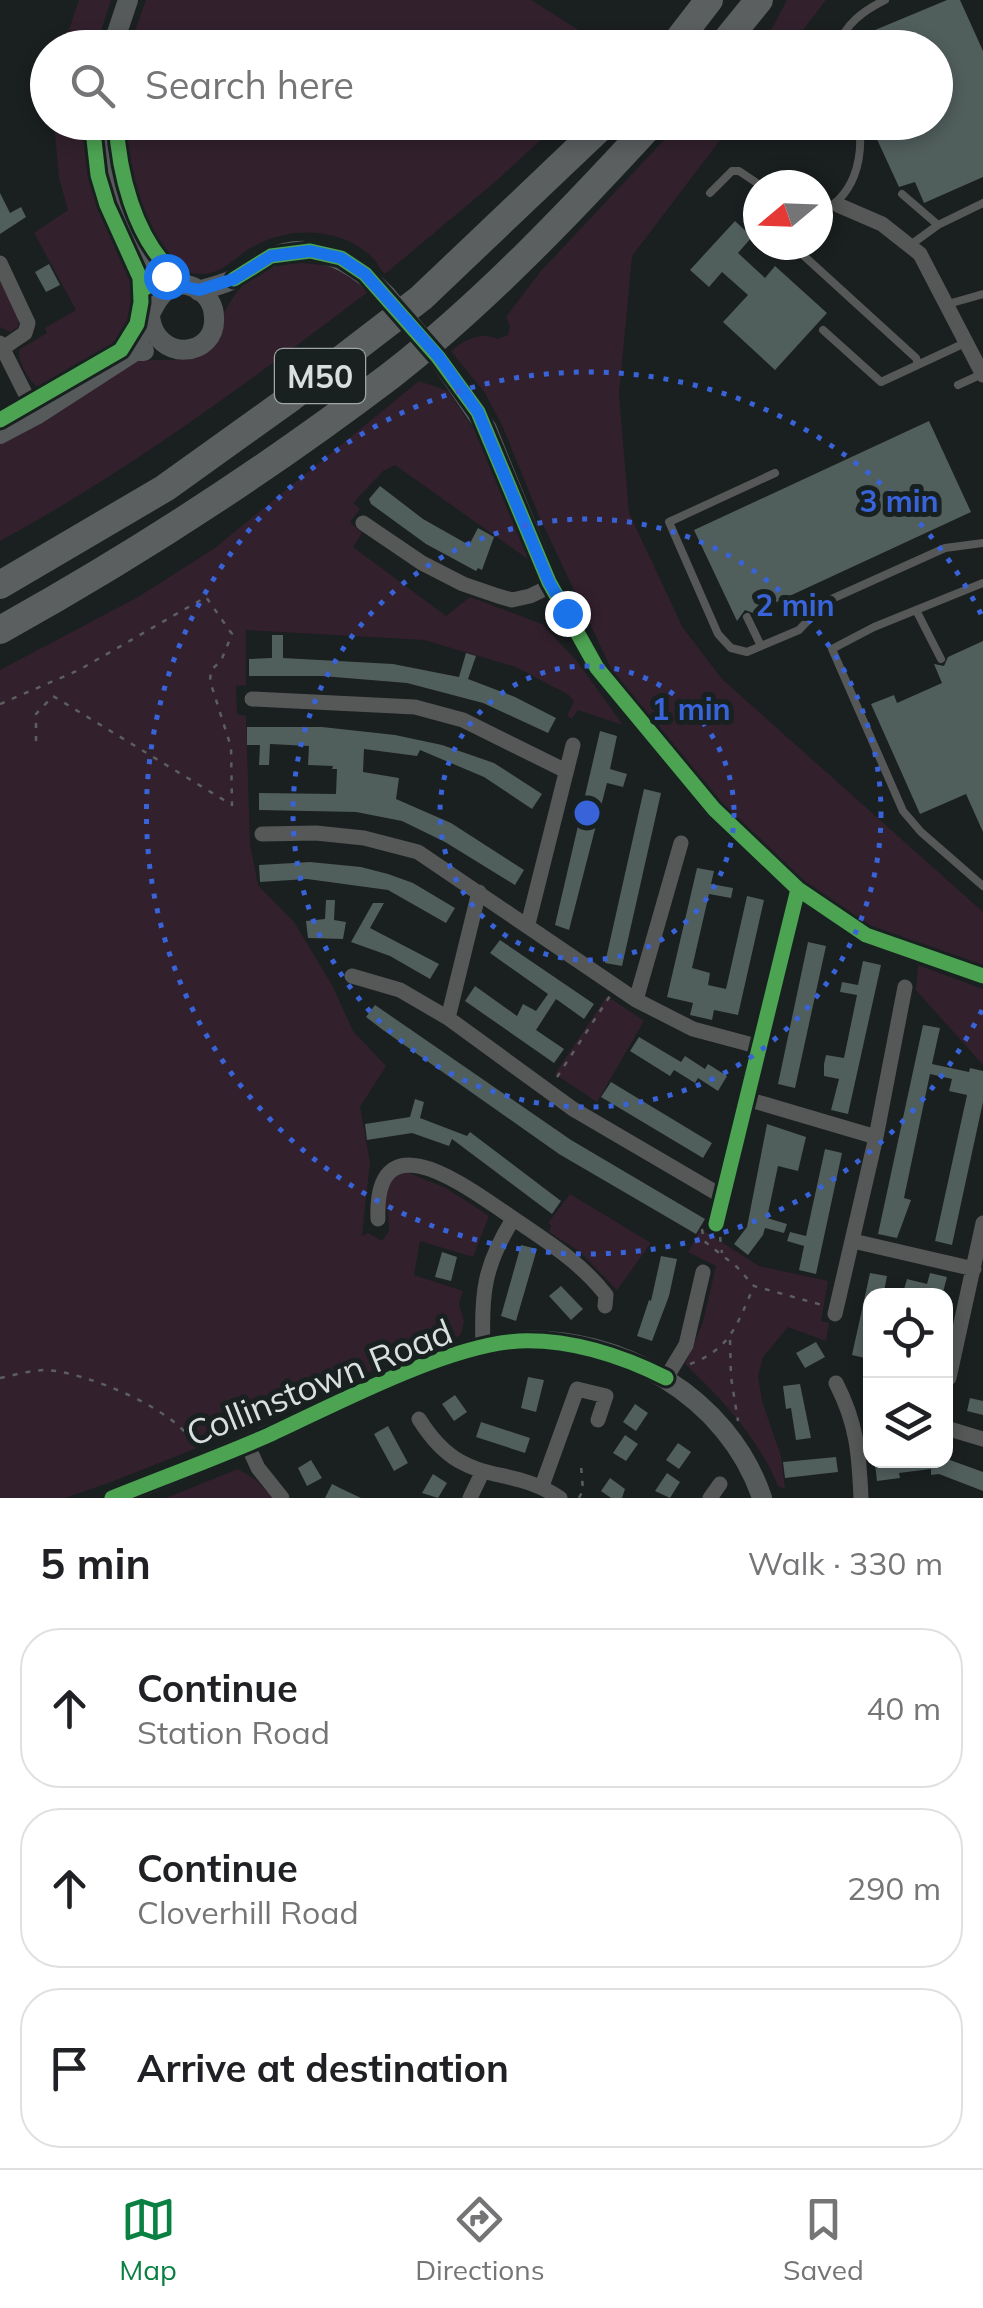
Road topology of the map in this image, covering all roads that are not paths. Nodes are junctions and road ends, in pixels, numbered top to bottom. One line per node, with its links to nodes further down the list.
1 (128, 0): 5 (street)
2 (709, 0): 6 (highway)
3 (758, 0): 7 (highway)
4 (885, 0): 8 (lane)
5 (118, 30)
6 (686, 30)
7 (734, 30)
8 (845, 30)
9 (107, 140): 22 (street)
10 (587, 140): 44 (highway, M50)
11 (637, 140): 48 (highway, M50)
12 (861, 140): 17 (lane)
13 (743, 173): 14 (lane)
14 (710, 193)
15 (902, 194): 19 (lane)
16 (983, 203): 19 (lane)
17 (838, 205): 18 (lane); 20 (street)
18 (833, 207)
19 (938, 225): 20 (lane)
20 (909, 246): 27 (street)
21 (808, 260): 35 (lane)
22 (146, 261): 25 (street); 28 (street)
23 (0, 263): 32 (street)
24 (234, 279): 25 (street); 29 (street); 45 (street, bridge)
25 (190, 288): 28 (street); 29 (street)
26 (983, 294): 27 (lane)
27 (948, 304): 31 (street)
28 (153, 308): 33 (street); 34 (street)
29 (214, 316): 33 (street)
30 (822, 330): 35 (lane)
31 (967, 342): 35 (lane); 36 (street)
32 (1, 345): 38 (street)
33 (172, 349): 34 (street)
34 (135, 351): 38 (street)
35 (918, 364)
36 (983, 374): 37 (lane)
37 (958, 386)
38 (36, 415): 39 (street)
39 (0, 434)
40 (775, 473): 49 (lane)
41 (364, 523): 45 (street)
42 (983, 543): 49 (lane)
43 (983, 583): 46 (lane)
44 (0, 585)
45 (552, 586): 57 (street)
46 (918, 612): 50 (lane); 56 (lane)
47 (747, 617): 49 (lane)
48 (0, 630)
49 (761, 646)
50 (942, 659)
51 (252, 699): 53 (street)
52 (573, 745): 53 (street)
53 (566, 771): 59 (street)
54 (262, 834): 58 (street)
55 (681, 843): 63 (street)
56 (983, 886)
57 (798, 889): 61 (street); 65 (street)
58 (479, 892): 59 (street); 64 (street)
59 (528, 924): 63 (street)
60 (352, 976): 64 (street)
61 (983, 976)
62 (905, 987): 67 (street)
63 (636, 1000): 65 (street)
64 (448, 1018): 68 (street)
65 (760, 1047): 66 (street)
66 (747, 1099): 67 (street); 68 (street)
67 (876, 1137): 73 (street)
68 (720, 1195): 72 (street)
69 (378, 1219): 70 (street)
70 (513, 1219): 76 (street); 78 (street)
71 (983, 1223): 74 (street)
72 (713, 1229)
73 (853, 1242): 74 (street); 77 (street)
74 (974, 1268): 79 (street)
75 (703, 1272): 80 (street)
76 (605, 1306)
77 (831, 1310)
78 (483, 1347): 80 (street, Collinstown Road); 87 (street, Collinstown Road)
79 (953, 1364)
80 (676, 1373): 97 (street, Collinstown Road)
81 (836, 1383): 85 (street)
82 (419, 1419): 89 (street)
83 (598, 1420): 91 (street)
84 (953, 1430): 86 (street)
85 (863, 1435)
86 (983, 1440)
87 (247, 1444): 92 (street, Collinstown Road); 93 (street)
88 (863, 1457): 98 (street)
89 (482, 1473): 91 (street); 94 (street)
90 (720, 1484): 96 (street)
91 (542, 1486): 95 (street)
92 (112, 1498)
93 (282, 1498)
94 (470, 1498)
95 (560, 1498)
96 (710, 1498)
97 (762, 1498)
98 (861, 1498)

